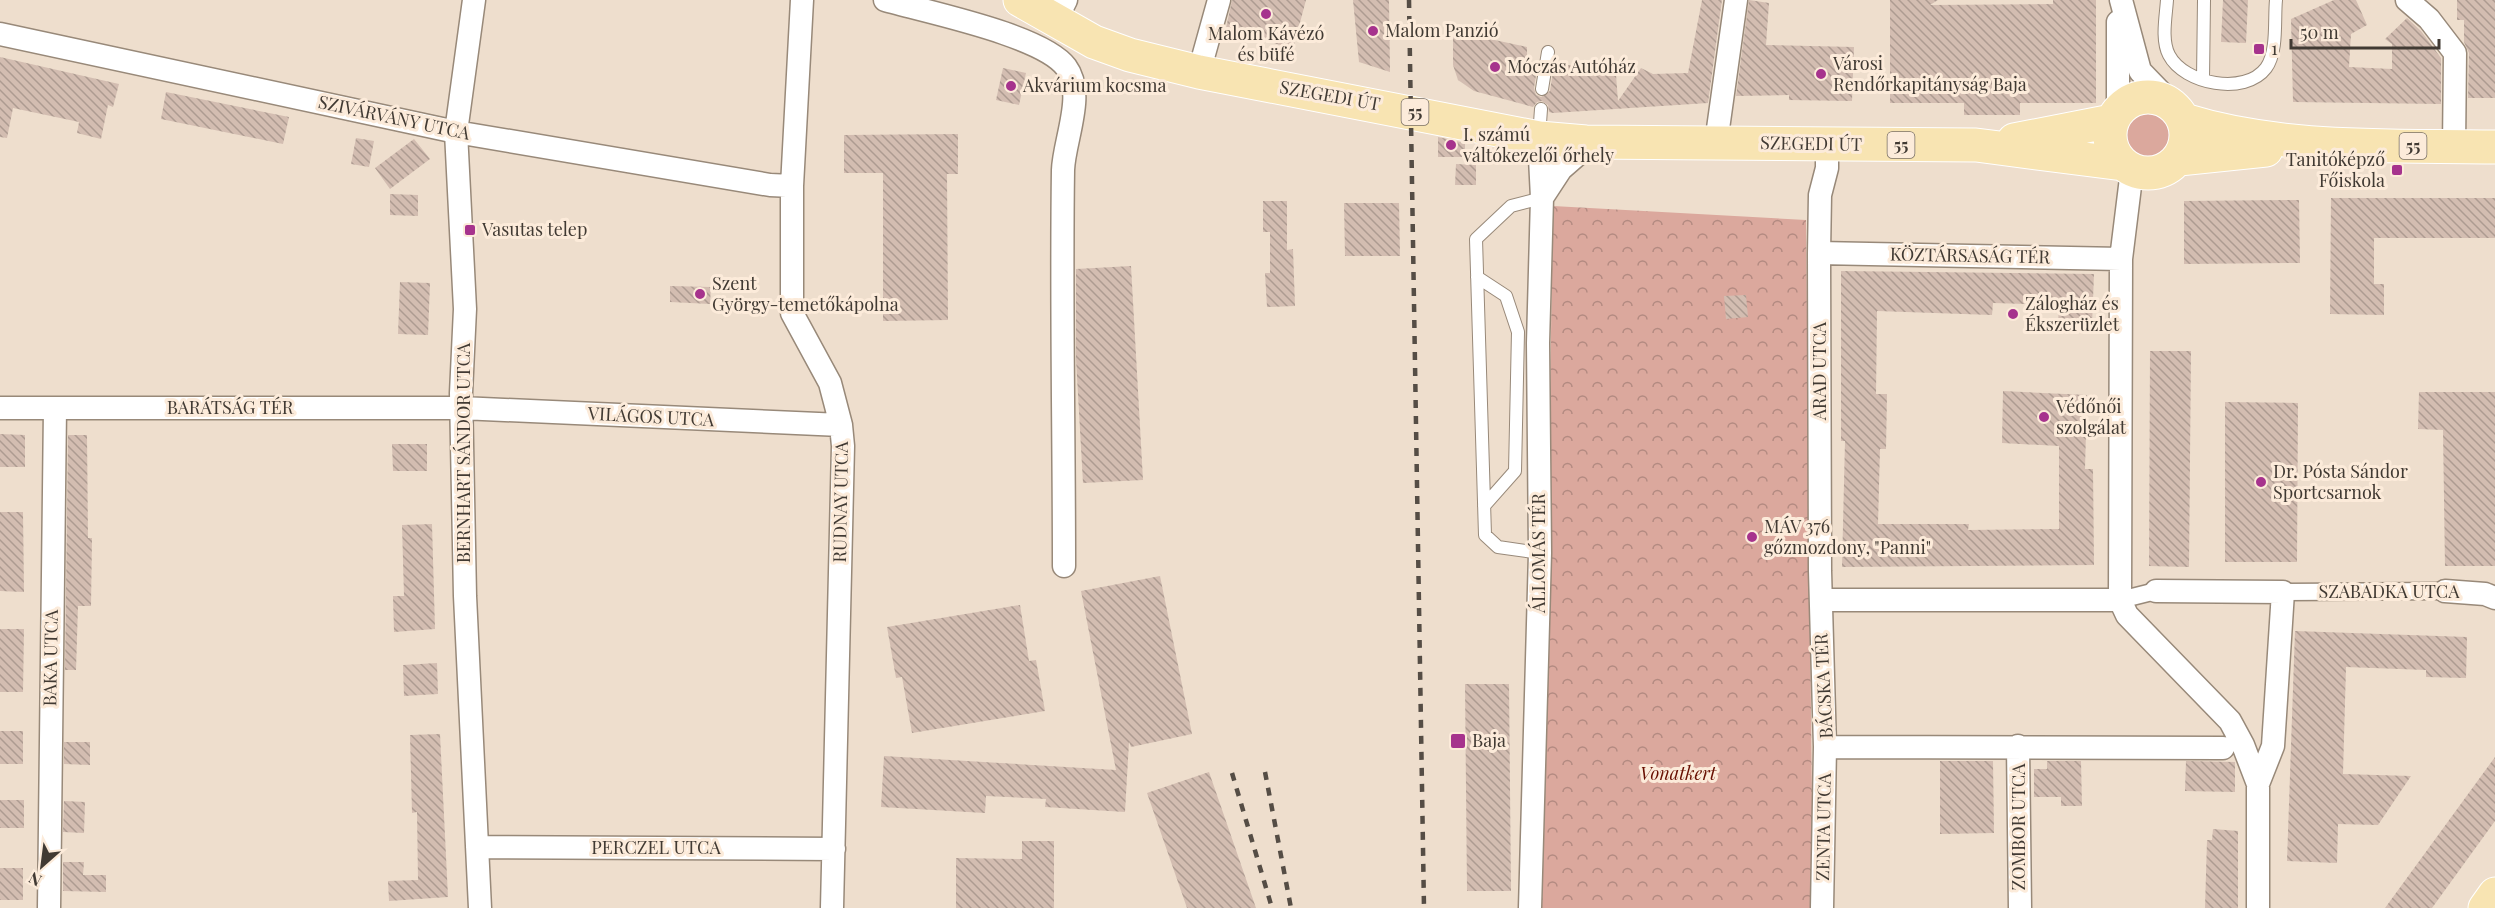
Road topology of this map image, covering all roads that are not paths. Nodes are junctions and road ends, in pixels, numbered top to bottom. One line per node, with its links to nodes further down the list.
1 (474, 0): 21 (street, BERNHART SÁNDOR UTCA)
2 (802, 0): 31 (street, RUDNAY UTCA)
3 (885, 0): 42 (street)
4 (1020, 0): 12 (main road, SZEGEDI ÚT / 55)
5 (1219, 0): 15 (street)
6 (1737, 0): 23 (street)
7 (2119, 0): 18 (street); 19 (street)
8 (2167, 0): 16 (lane)
9 (2205, 0): 16 (lane)
10 (2276, 0): 16 (lane)
11 (2407, 0): 27 (street)
12 (1061, 11): 15 (main road, SZEGEDI ÚT / 55)
13 (0, 34): 21 (street, SZIVÁRVÁNY UTCA)
14 (1548, 52): 17 (lane)
15 (1199, 72): 20 (main road, SZEGEDI ÚT / 55)
16 (2203, 79)
17 (1542, 90)
18 (2177, 112): 19 (main road, 55); 25 (main road, 55); 29 (main road)
19 (2115, 116): 26 (main road, SZEGEDI ÚT / 55); 30 (main road)
20 (1540, 124): 22 (main road, SZEGEDI ÚT / 55); 32 (street, ÁLLOMÁS TÉR)
21 (456, 132): 31 (street, SZIVÁRVÁNY UTCA); 38 (street, BERNHART SÁNDOR UTCA)
22 (1592, 142): 23 (main road, SZEGEDI ÚT / 55); 32 (street)
23 (1716, 143): 24 (main road, SZEGEDI ÚT / 55)
24 (1827, 143): 26 (main road, SZEGEDI ÚT / 55); 33 (street, ARAD UTCA)
25 (2331, 144): 27 (main road, 55); 29 (main road, 55)
26 (1976, 145): 30 (main road, SZEGEDI ÚT / 55)
27 (2454, 147): 28 (main road, 55)
28 (2495, 147)
29 (2179, 159): 30 (main road, 55)
30 (2128, 167): 34 (street)
31 (792, 186): 39 (street, RUDNAY UTCA)
32 (1542, 198): 35 (lane); 41 (street, ÁLLOMÁS TÉR)
33 (1819, 253): 34 (street, KÖZTÁRSASÁG TÉR); 47 (street, ARAD UTCA)
34 (2121, 259): 48 (street)
35 (1477, 277): 40 (lane); 40 (lane)
36 (0, 408): 37 (street, BARÁTSÁG TÉR)
37 (55, 408): 38 (street, BARÁTSÁG TÉR); 56 (street, BAKA UTCA)
38 (461, 408): 39 (street, VILÁGOS UTCA); 53 (street, BERNHART SÁNDOR UTCA)
39 (841, 425): 54 (street, RUDNAY UTCA)
40 (1484, 506): 41 (lane)
41 (1540, 553): 59 (street, ÁLLOMÁS TÉR)
42 (1064, 566)
43 (2156, 591): 45 (street); 48 (street)
44 (2445, 591): 45 (street, SZABADKA UTCA); 46 (street, SZABADKA UTCA)
45 (2283, 592): 52 (street)
46 (2495, 598)
47 (1821, 600): 48 (street); 50 (street, BÁCSKA TÉR)
48 (2120, 600): 52 (street)
49 (2018, 746): 50 (street, BÁCSKA TÉR); 51 (street, BÁCSKA TÉR); 61 (street, ZOMBOR UTCA)
50 (1825, 747): 60 (street, ZENTA UTCA)
51 (2223, 748)
52 (2258, 784): 62 (street)
53 (477, 847): 54 (street, PERCZEL UTCA); 57 (street, BERNHART SÁNDOR UTCA)
54 (834, 849): 58 (street, RUDNAY UTCA)
55 (2495, 894): 63 (main road)
56 (49, 908)
57 (480, 908)
58 (831, 908)
59 (1530, 908)
60 (1822, 908)
61 (2020, 908)
62 (2258, 908)
63 (2485, 908)

